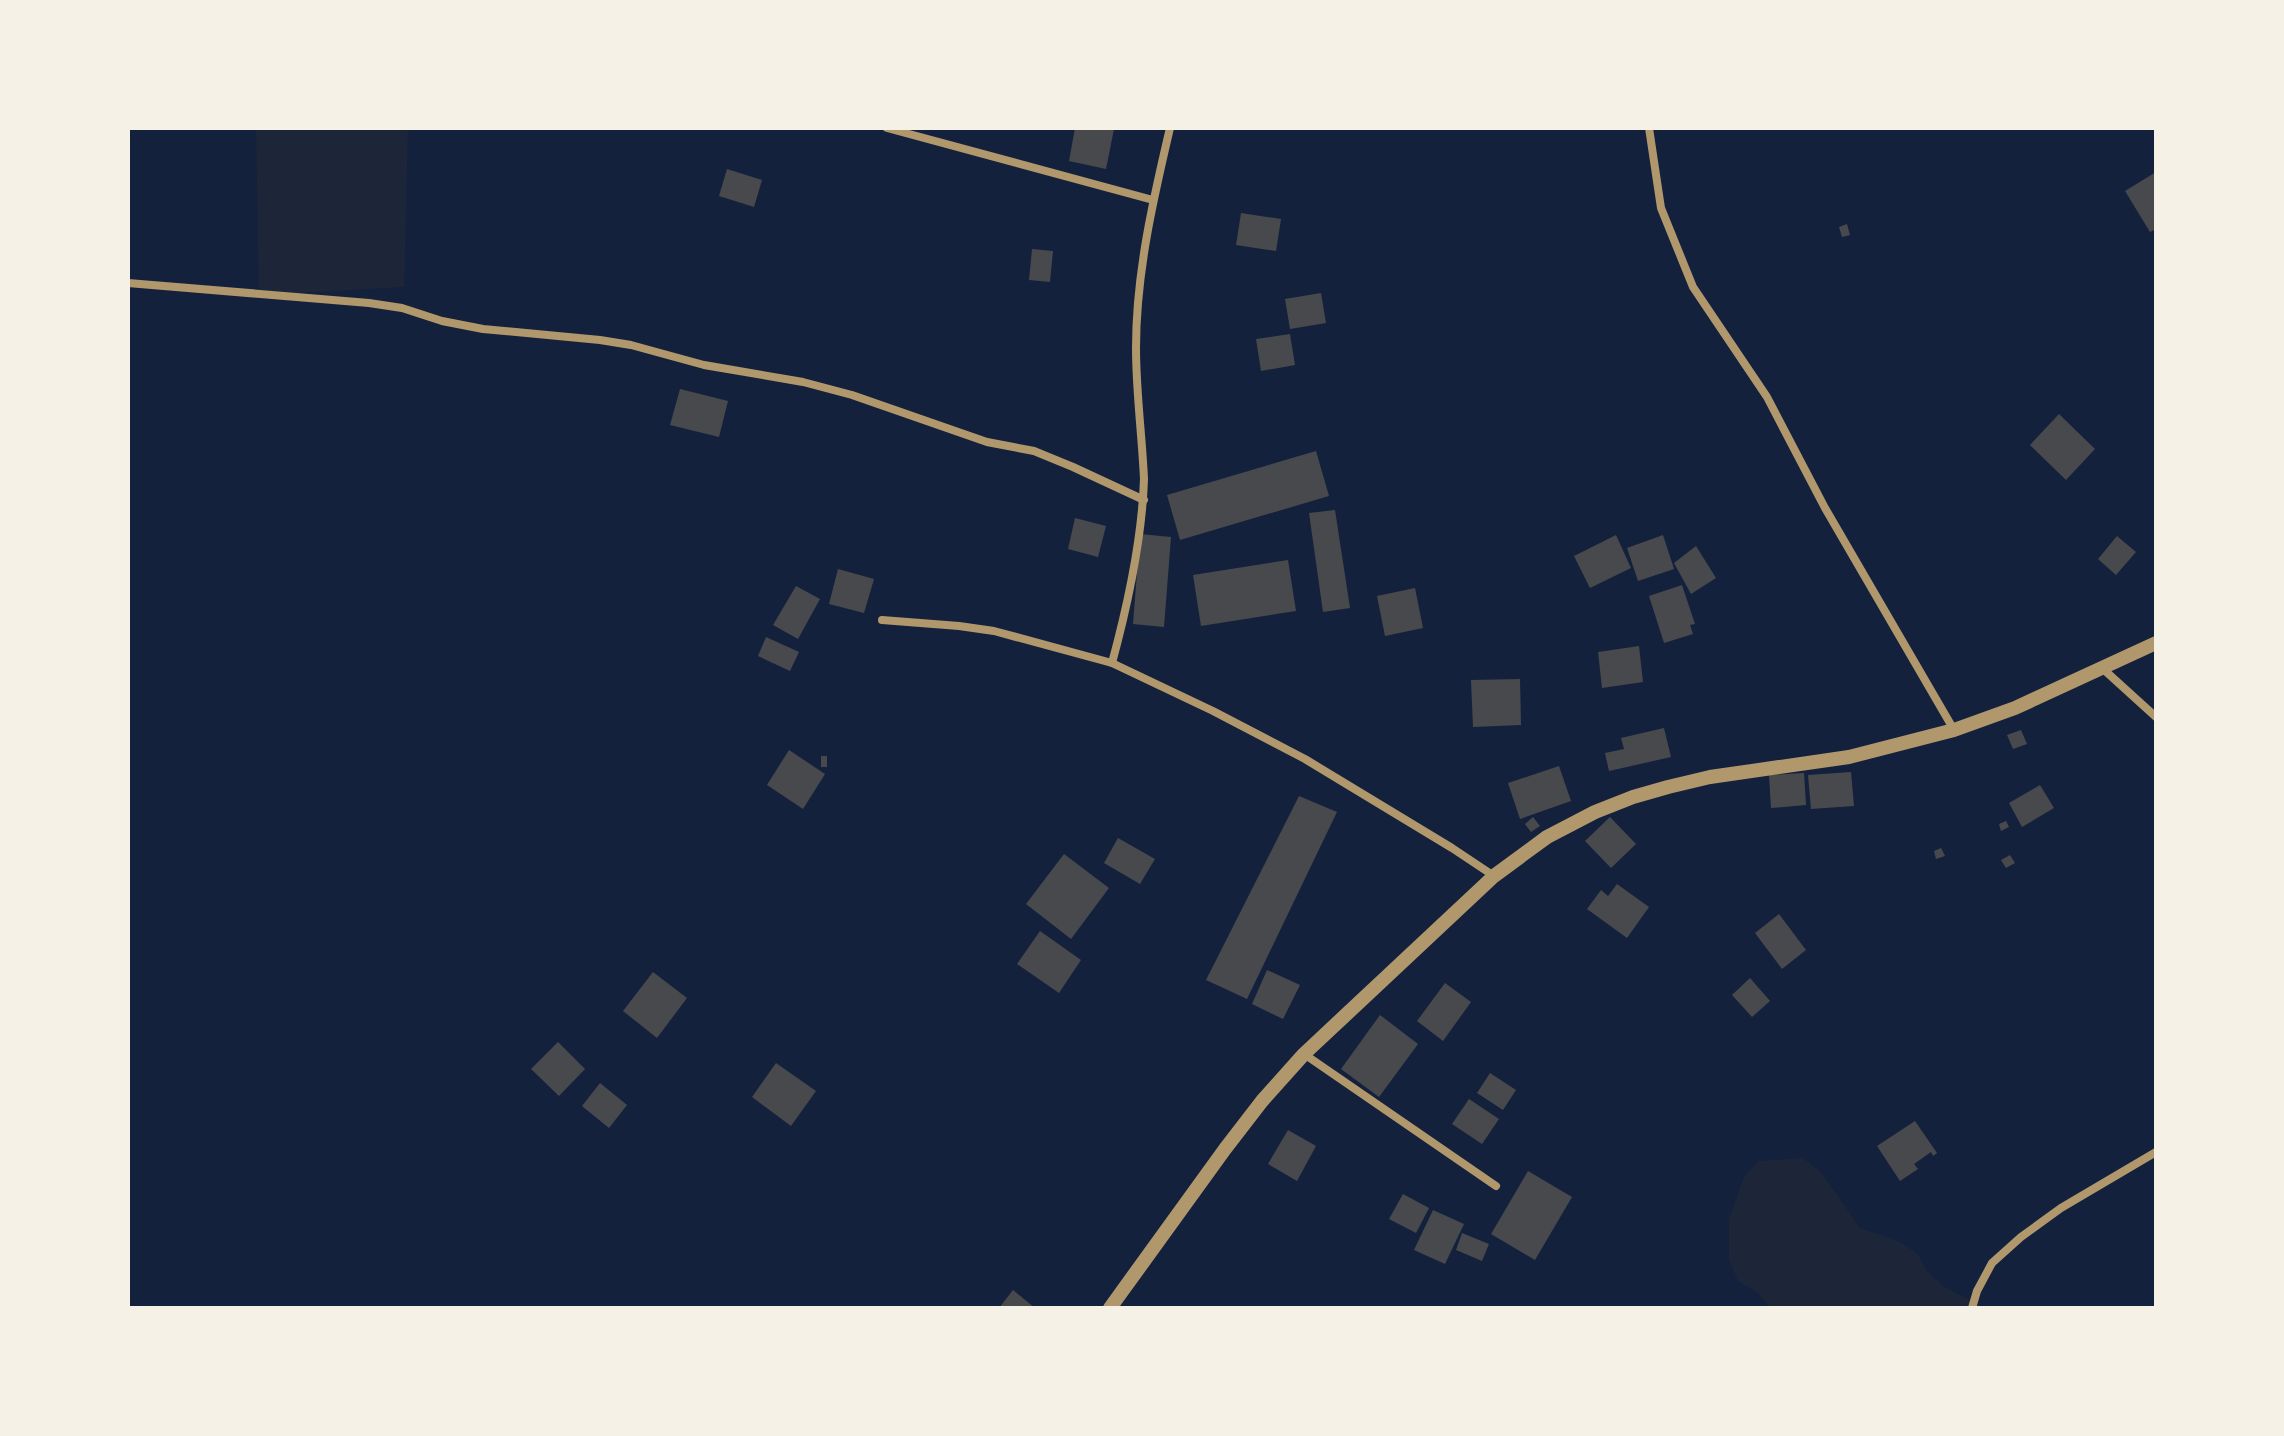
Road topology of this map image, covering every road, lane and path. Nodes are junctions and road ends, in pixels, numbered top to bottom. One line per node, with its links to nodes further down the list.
1 (887, 128): 4 (street)
2 (1170, 128): 4 (street)
3 (1649, 128): 12 (street)
4 (1153, 200): 6 (street)
5 (128, 283): 6 (street)
6 (1144, 500): 9 (street)
7 (882, 620): 9 (street)
8 (2156, 643): 10 (street)
9 (1112, 663): 13 (street)
10 (2102, 668): 11 (street); 12 (street)
11 (2156, 717)
12 (1954, 730): 13 (street)
13 (1494, 876): 14 (street)
14 (1304, 1054): 16 (street); 17 (street)
15 (2156, 1152): 18 (street)
16 (1496, 1186)
17 (1110, 1308)
18 (1972, 1308)

